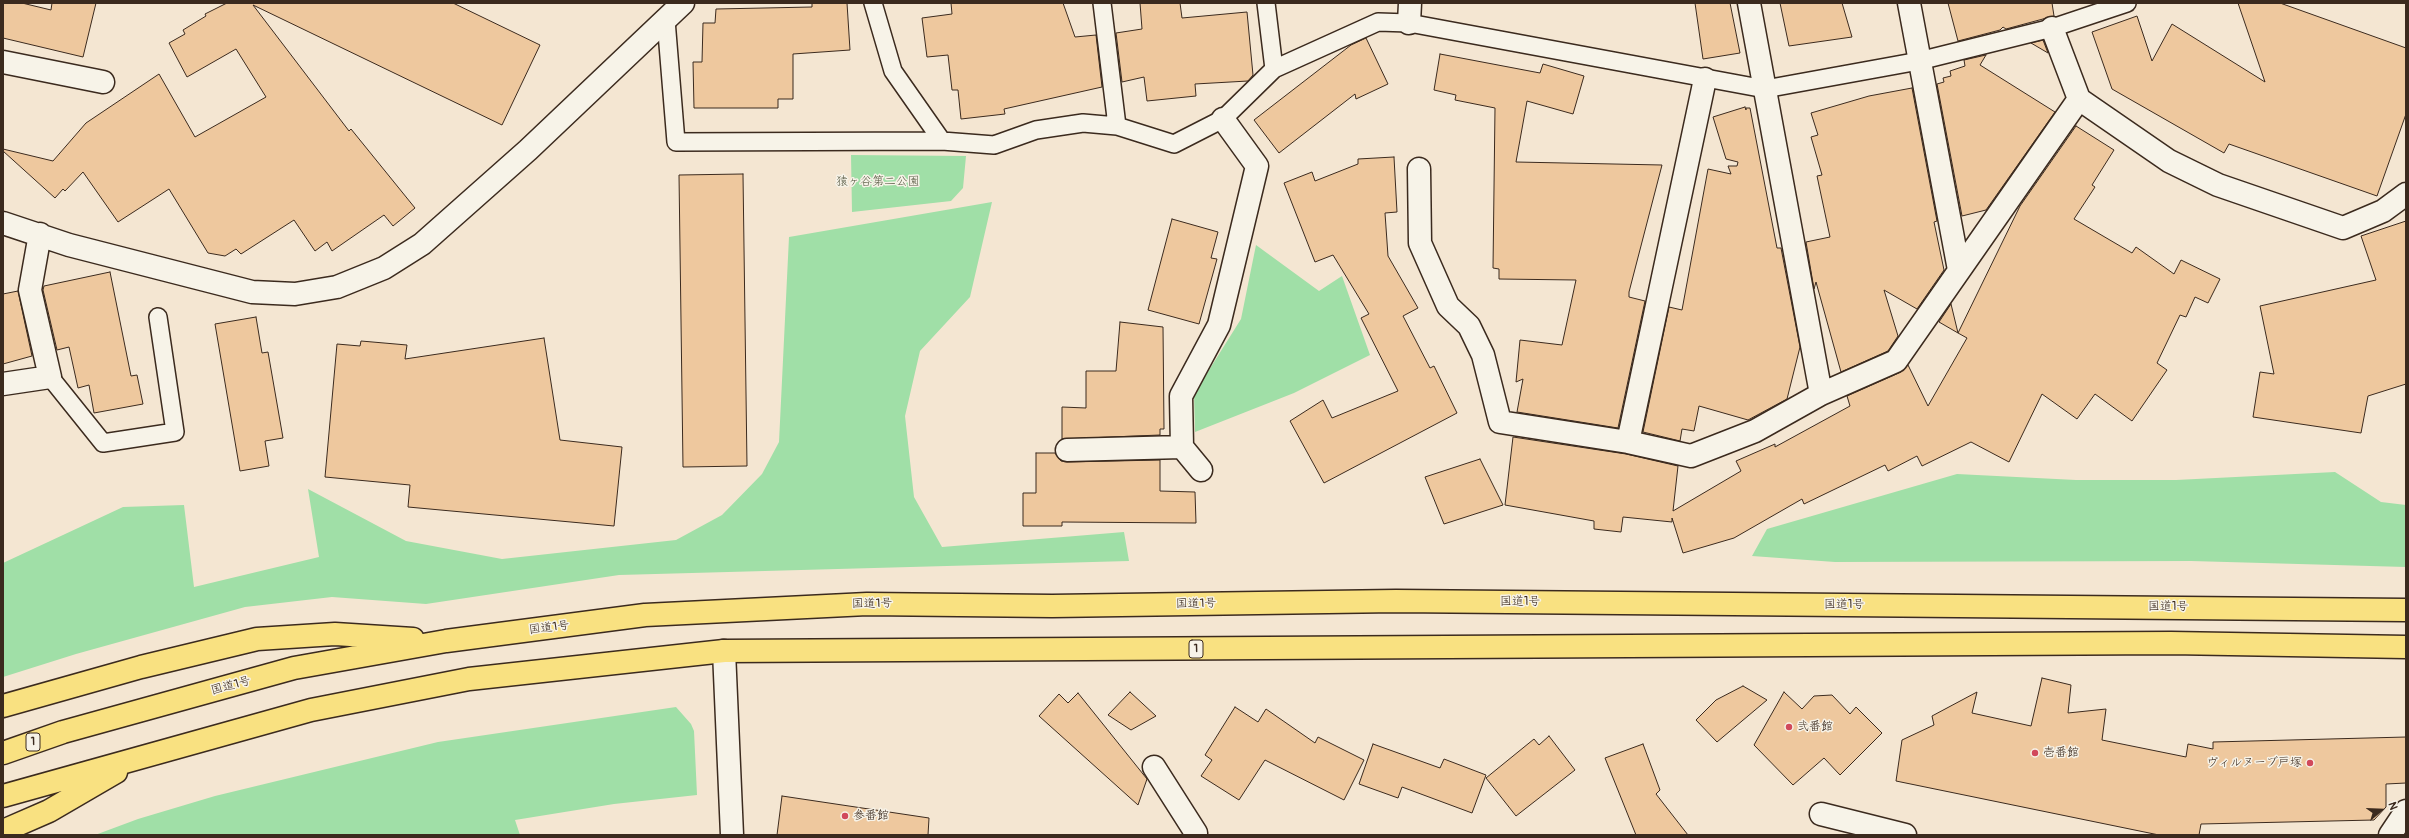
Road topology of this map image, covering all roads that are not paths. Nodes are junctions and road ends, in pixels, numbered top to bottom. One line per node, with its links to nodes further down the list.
1 (684, 3): 9 (street)
2 (873, 3): 20 (lane)
3 (1102, 3): 19 (lane)
4 (1266, 3): 13 (lane)
5 (1749, 3): 16 (street)
6 (1909, 3): 11 (street)
7 (2127, 3): 10 (lane)
8 (1409, 13): 13 (lane); 14 (lane)
9 (666, 20): 20 (lane); 24 (street)
10 (2052, 28): 11 (lane); 17 (street)
11 (1919, 62): 16 (lane); 25 (street)
12 (4, 69): 15 (street)
13 (1274, 69): 18 (lane)
14 (1705, 79): 16 (lane); 30 (street)
15 (103, 82)
16 (1765, 89): 29 (street)
17 (2079, 99): 22 (street); 25 (street)
18 (1223, 119): 19 (lane); 31 (street)
19 (1117, 126): 20 (lane)
20 (942, 141)
21 (1419, 169): 30 (street)
22 (2406, 194)
23 (3, 222): 24 (street)
24 (40, 234): 27 (street)
25 (1959, 270): 29 (street)
26 (158, 317): 27 (lane)
27 (50, 376): 28 (street)
28 (3, 384)
29 (1821, 394): 30 (street)
30 (1628, 442)
31 (1182, 447): 32 (street); 33 (street)
32 (1067, 450)
33 (1201, 470)
34 (2406, 610): 35 (highway, 国道1号 / 1)
35 (446, 641): 38 (highway); 39 (highway, 国道1号 / 1)
36 (2406, 647): 37 (highway, 1)
37 (724, 651): 40 (highway, 1); 47 (street)
38 (3, 706)
39 (3, 753)
40 (145, 755): 42 (highway, 1); 45 (highway)
41 (1154, 767): 46 (street)
42 (3, 796)
43 (2406, 811): 49 (street)
44 (1821, 814): 48 (street)
45 (3, 831)
46 (1195, 834)
47 (732, 835)
48 (1905, 835)
49 (2390, 835)

